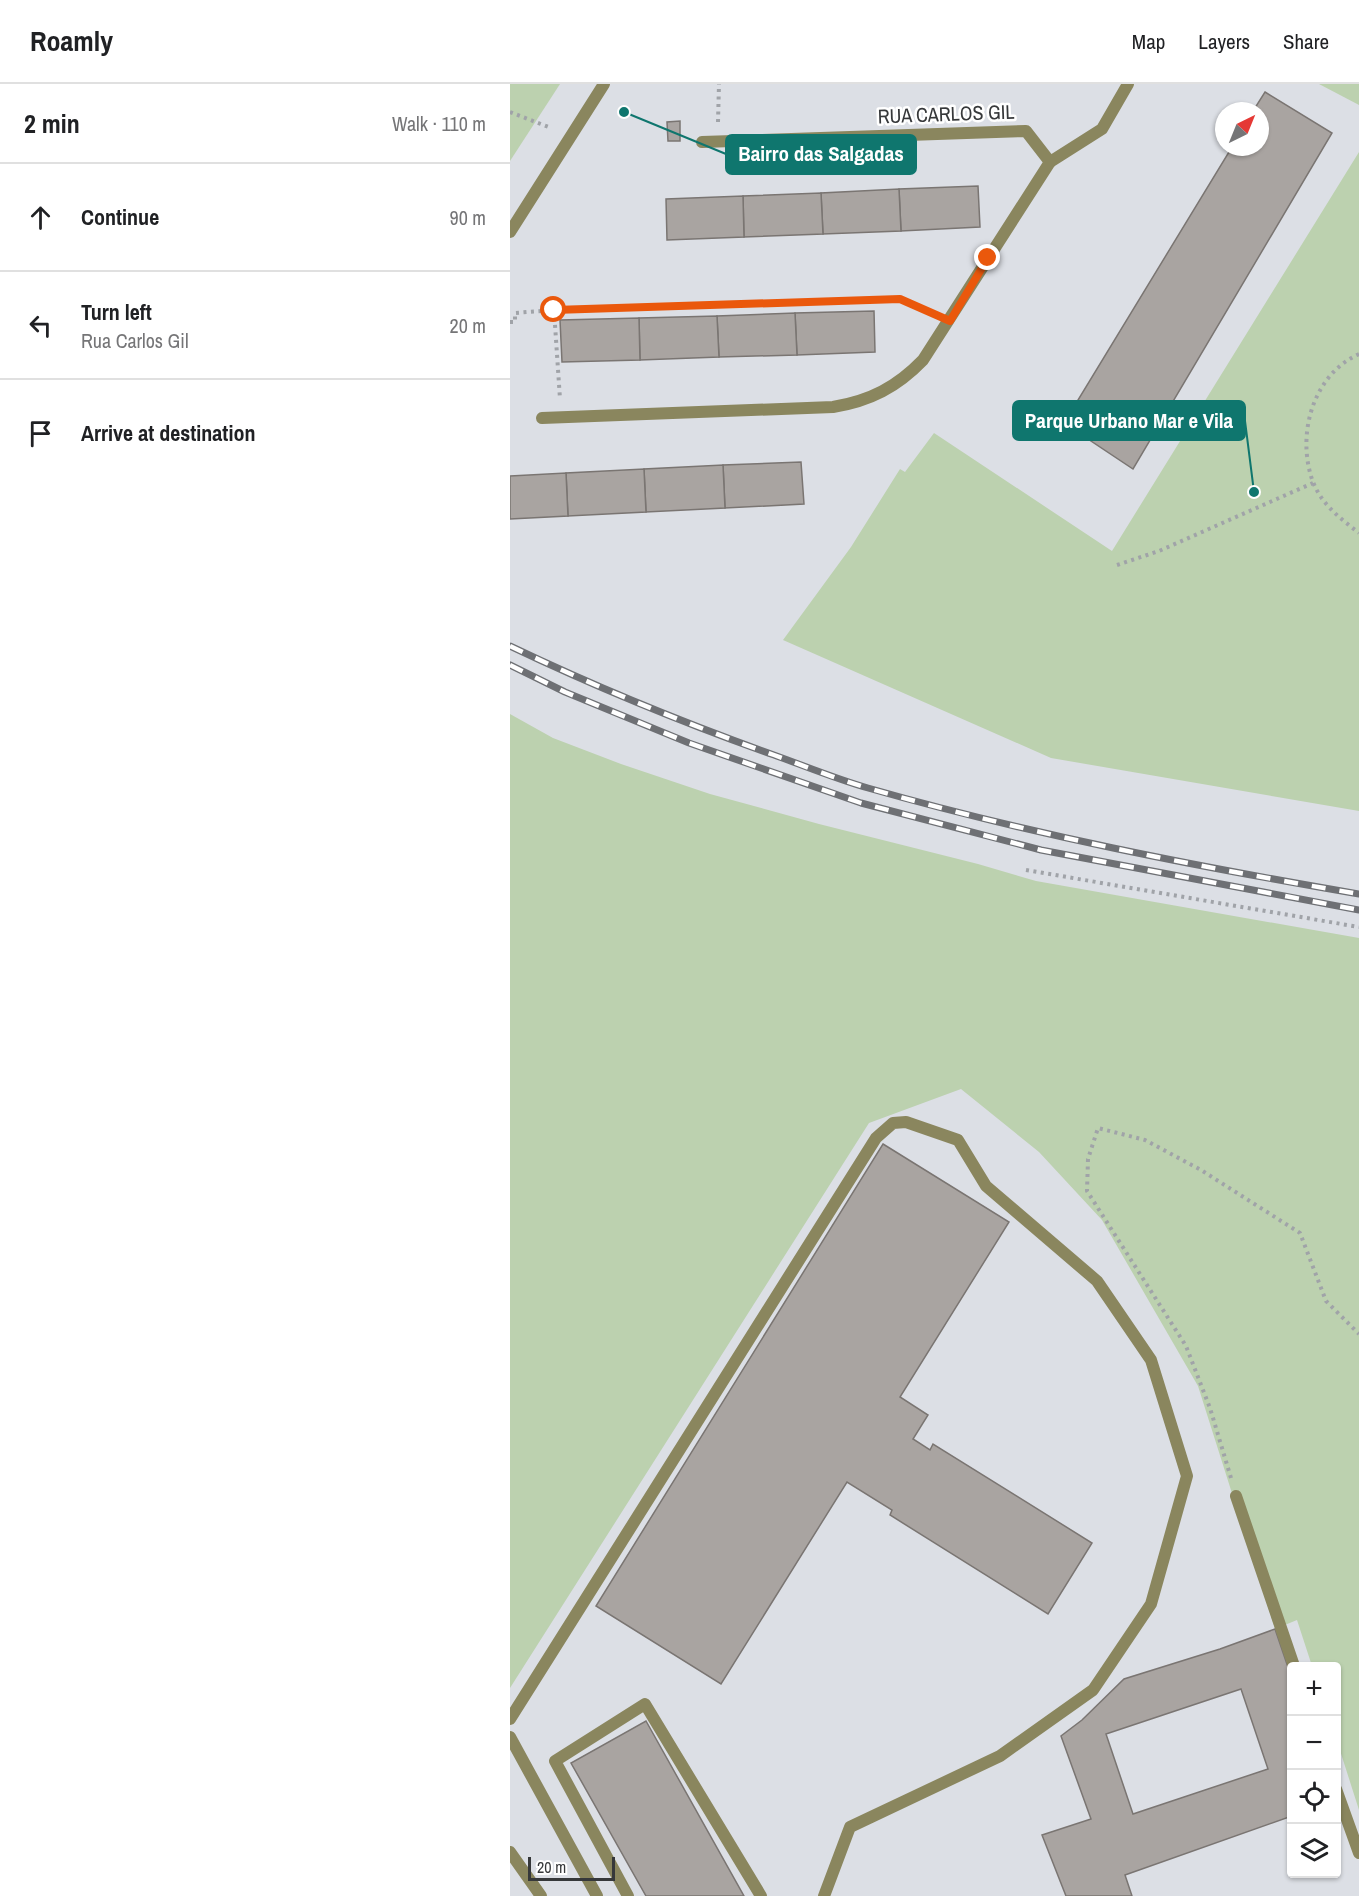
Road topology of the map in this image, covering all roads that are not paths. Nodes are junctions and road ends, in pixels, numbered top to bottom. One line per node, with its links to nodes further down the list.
1 (604, 84): 5 (street)
2 (1128, 84): 4 (street)
3 (702, 142): 4 (street, RUA CARLOS GIL)
4 (1050, 162): 6 (street)
5 (510, 232)
6 (542, 418)
7 (1236, 1496): 8 (street)
8 (1293, 1662)
9 (510, 1719): 18 (street)
10 (510, 1737): 15 (street)
11 (1341, 1803): 13 (street)
12 (510, 1852): 14 (street)
13 (1359, 1853)
14 (541, 1896)
15 (597, 1896)
16 (628, 1896): 17 (street)
17 (761, 1896)
18 (824, 1896)

